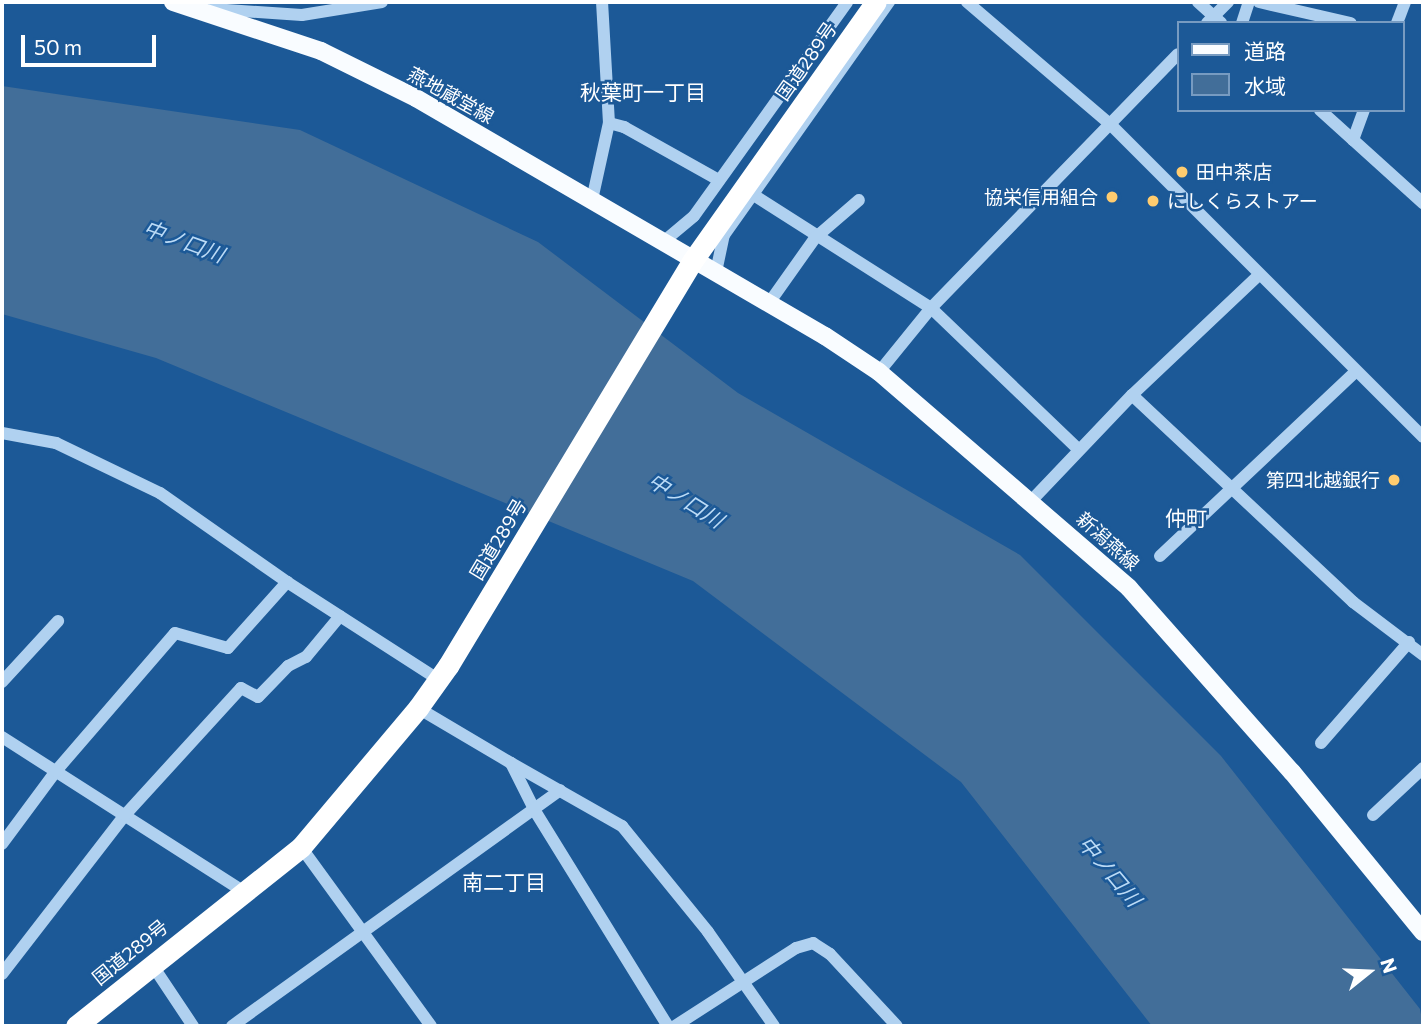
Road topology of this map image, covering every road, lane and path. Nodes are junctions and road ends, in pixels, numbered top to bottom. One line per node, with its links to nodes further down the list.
1 (173, 2): 13 (main road, 燕地蔵堂線)
2 (382, 2): 13 (street)
3 (602, 2): 21 (street)
4 (847, 2): 24 (street)
5 (876, 2): 31 (highway, 国道289号)
6 (889, 2): 25 (street)
7 (967, 2): 22 (street)
8 (1198, 2): 14 (street)
9 (1228, 2): 14 (street)
10 (1249, 2): 15 (street)
11 (1259, 2): 16 (street)
12 (1405, 2): 17 (street)
13 (197, 9): 26 (main road, 燕地蔵堂線)
14 (1214, 20)
15 (1243, 21)
16 (1342, 21)
17 (1398, 21)
18 (1176, 56): 22 (street)
19 (1322, 112): 23 (street)
20 (1363, 112): 23 (street)
21 (609, 122): 24 (street); 26 (street)
22 (1112, 126): 33 (street); 35 (street)
23 (1353, 140): 28 (street)
24 (719, 180): 30 (street)
25 (752, 194): 29 (street); 32 (street)
26 (592, 200): 30 (main road, 燕地蔵堂線)
27 (859, 200): 29 (street)
28 (1423, 203)
29 (815, 238): 34 (street); 35 (street)
30 (663, 242): 31 (main road, 燕地蔵堂線)
31 (692, 260): 32 (main road, 新潟燕線); 50 (highway, 国道289号)
32 (716, 272): 34 (main road, 新潟燕線)
33 (1259, 275): 37 (street); 38 (street)
34 (769, 303): 36 (main road, 新潟燕線)
35 (931, 308): 36 (street); 41 (street)
36 (879, 372): 43 (main road, 新潟燕線)
37 (1355, 372): 40 (street); 42 (street)
38 (1132, 395): 41 (street); 42 (street)
39 (2, 433): 45 (street)
40 (1423, 438)
41 (1079, 450): 43 (street)
42 (1233, 486): 44 (street); 48 (street)
43 (1031, 500): 65 (main road, 新潟燕線)
44 (1160, 556)
45 (287, 582): 46 (street); 57 (street)
46 (340, 615): 50 (street); 60 (street)
47 (58, 621): 51 (street)
48 (1409, 642): 49 (street); 54 (street)
49 (1423, 655)
50 (444, 673): 52 (highway, 国道289号)
51 (2, 682)
52 (418, 708): 55 (street); 63 (highway, 国道289号)
53 (2, 737): 57 (street)
54 (1321, 743)
55 (511, 763): 58 (street); 59 (street)
56 (1423, 768): 61 (street)
57 (56, 771): 60 (street); 62 (street)
58 (560, 790): 59 (street); 69 (street)
59 (534, 811): 66 (street); 74 (street)
60 (125, 815): 64 (street); 68 (street)
61 (1373, 815)
62 (2, 844)
63 (301, 847): 64 (highway, 国道289号); 66 (street)
64 (243, 891): 67 (highway, 国道289号)
65 (1423, 932)
66 (364, 935): 72 (street); 73 (street)
67 (151, 963): 70 (highway, 国道289号); 71 (street)
68 (2, 974)
69 (744, 981): 75 (street); 76 (street); 77 (street)
70 (76, 1026)
71 (193, 1026)
72 (232, 1026)
73 (431, 1026)
74 (667, 1026)
75 (675, 1026)
76 (774, 1026)
77 (897, 1026)

